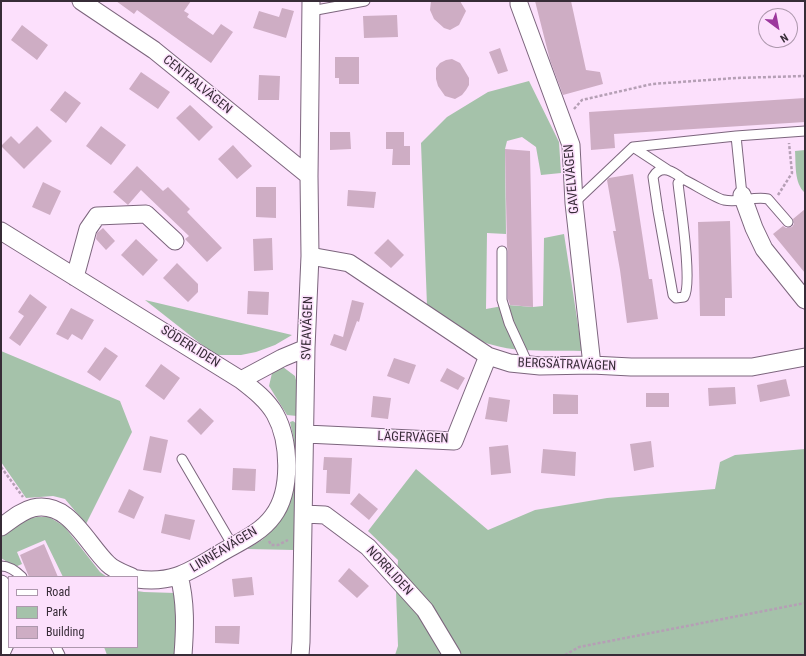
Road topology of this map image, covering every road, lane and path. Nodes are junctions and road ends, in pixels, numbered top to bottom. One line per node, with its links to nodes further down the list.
1 (81, 1): 12 (street, CENTRALVÄGEN)
2 (365, 1): 4 (lane)
3 (519, 1): 6 (street, GAVELVÄGEN)
4 (311, 6): 12 (street, SVEAVÄGEN)
5 (805, 76): 6 (path)
6 (563, 124): 16 (street, GAVELVÄGEN)
7 (805, 131): 8 (lane)
8 (789, 132): 9 (lane); 15 (path)
9 (736, 136): 10 (lane); 14 (lane)
10 (633, 147): 11 (lane); 16 (lane)
11 (668, 170): 13 (lane); 13 (lane)
12 (309, 176): 21 (street, SVEAVÄGEN)
13 (683, 179): 14 (lane)
14 (743, 198): 17 (lane); 23 (street)
15 (776, 198)
16 (574, 203): 28 (street, GAVELVÄGEN)
17 (788, 222)
18 (1, 231): 22 (street, SÖDERLIDEN)
19 (176, 241): 22 (street)
20 (502, 251): 27 (lane)
21 (310, 256): 24 (street, SVEAVÄGEN); 25 (street, BERGSÄTRAVÄGEN)
22 (75, 277): 29 (street, SÖDERLIDEN)
23 (805, 300)
24 (306, 348): 29 (street); 30 (street, SVEAVÄGEN)
25 (488, 356): 27 (street, BERGSÄTRAVÄGEN); 30 (street, LÄGERVÄGEN)
26 (805, 357): 28 (street, BERGSÄTRAVÄGEN)
27 (528, 364): 28 (street, BERGSÄTRAVÄGEN)
28 (592, 365)
29 (242, 380): 36 (street, LINNÉAVÄGEN)
30 (306, 434): 34 (street, SVEAVÄGEN)
31 (182, 459): 38 (lane)
32 (1, 467): 33 (path)
33 (31, 508): 35 (street); 41 (street)
34 (304, 514): 37 (street, SVEAVÄGEN); 51 (street, NORRLIDEN)
35 (1, 527)
36 (261, 529): 37 (path); 38 (street, LINNÉAVÄGEN)
37 (304, 535): 50 (street, SVEAVÄGEN)
38 (233, 546): 42 (street, LINNÉAVÄGEN)
39 (1, 566): 40 (lane)
40 (21, 576)
41 (130, 576)
42 (179, 576): 43 (street, LINNÉAVÄGEN); 49 (street)
43 (138, 579)
44 (1, 584): 46 (street)
45 (805, 603): 52 (path)
46 (8, 605)
47 (8, 630): 48 (street)
48 (1, 653)
49 (183, 655)
50 (300, 655)
51 (452, 655)
52 (565, 655)

